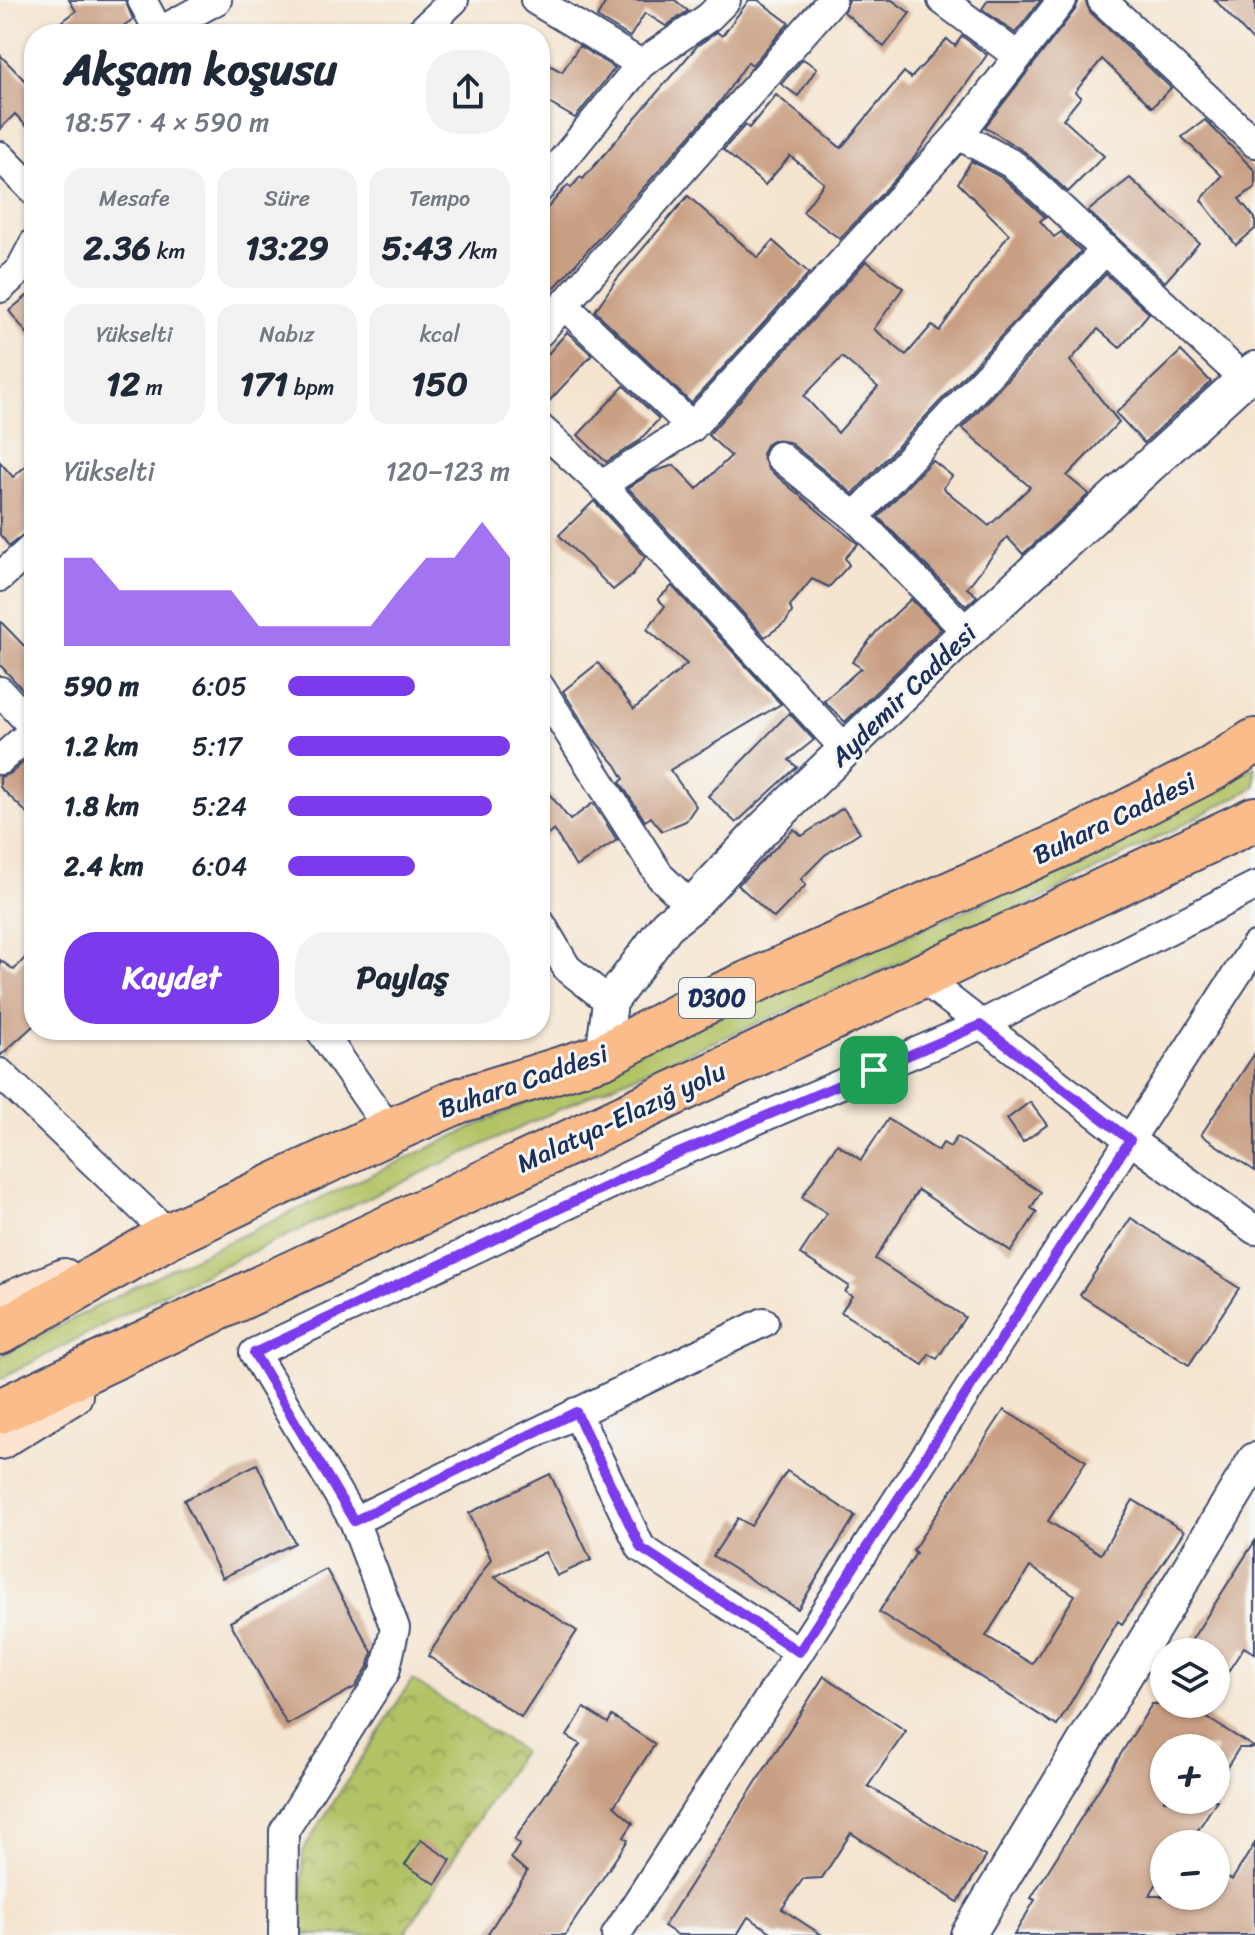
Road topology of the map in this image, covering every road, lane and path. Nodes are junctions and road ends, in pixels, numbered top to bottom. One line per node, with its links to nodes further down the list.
1 (142, 0): 10 (street)
2 (217, 0): 11 (street)
3 (454, 0): 12 (street)
4 (535, 0): 14 (street)
5 (832, 0): 23 (street)
6 (942, 0): 13 (street)
7 (1062, 0): 13 (street)
8 (1102, 0): 16 (street)
9 (708, 6): 14 (street)
10 (153, 24)
11 (172, 24)
12 (429, 24)
13 (1016, 55): 15 (street)
14 (641, 64): 18 (street)
15 (958, 135): 20 (street); 26 (street)
16 (1255, 143)
17 (0, 156): 19 (street)
18 (550, 176)
19 (24, 181)
20 (1106, 249): 25 (street); 30 (street)
21 (24, 262): 22 (street)
22 (0, 288)
23 (564, 305): 24 (street); 26 (street)
24 (550, 321)
25 (1249, 374): 33 (street, Aydemir Caddesi)
26 (692, 427): 29 (street)
27 (550, 437): 29 (street)
28 (779, 456): 30 (street)
29 (602, 485): 39 (street)
30 (855, 517): 33 (street)
31 (24, 555): 32 (street)
32 (0, 577)
33 (967, 632): 39 (street, Aydemir Caddesi)
34 (0, 691): 36 (street)
35 (550, 703): 43 (street)
36 (24, 718)
37 (24, 738): 40 (street)
38 (1255, 741): 50 (highway, Buhara Caddesi / D300)
39 (846, 750): 43 (street, Aydemir Caddesi)
40 (0, 760)
41 (1250, 831): 46 (highway, Malatya-Elazığ yolu / D300)
42 (1255, 886): 48 (street)
43 (691, 906): 47 (street, Aydemir Caddesi)
44 (550, 939): 47 (street)
45 (1255, 946): 53 (street)
46 (922, 978): 48 (street); 58 (highway, Malatya-Elazığ yolu / D300)
47 (610, 1002): 50 (street, Aydemir Caddesi)
48 (980, 1025): 53 (street); 64 (street)
49 (327, 1040): 52 (street)
50 (603, 1056): 52 (highway, Buhara Caddesi / D300)
51 (0, 1073): 55 (street)
52 (390, 1131): 55 (highway, Buhara Caddesi / D300)
53 (1130, 1140): 54 (street); 65 (street)
54 (1255, 1230)
55 (170, 1235): 56 (main road, Buhara Caddesi / D300); 59 (highway)
56 (0, 1305)
57 (764, 1322): 61 (street)
58 (186, 1326): 60 (highway); 62 (main road, Malatya-Elazığ yolu / D300)
59 (0, 1332)
60 (0, 1411)
61 (576, 1412): 64 (street); 65 (street)
62 (0, 1440)
63 (1255, 1460): 68 (street)
64 (354, 1521): 66 (street)
65 (799, 1652): 67 (street)
66 (283, 1935)
67 (616, 1935)
68 (968, 1935)

